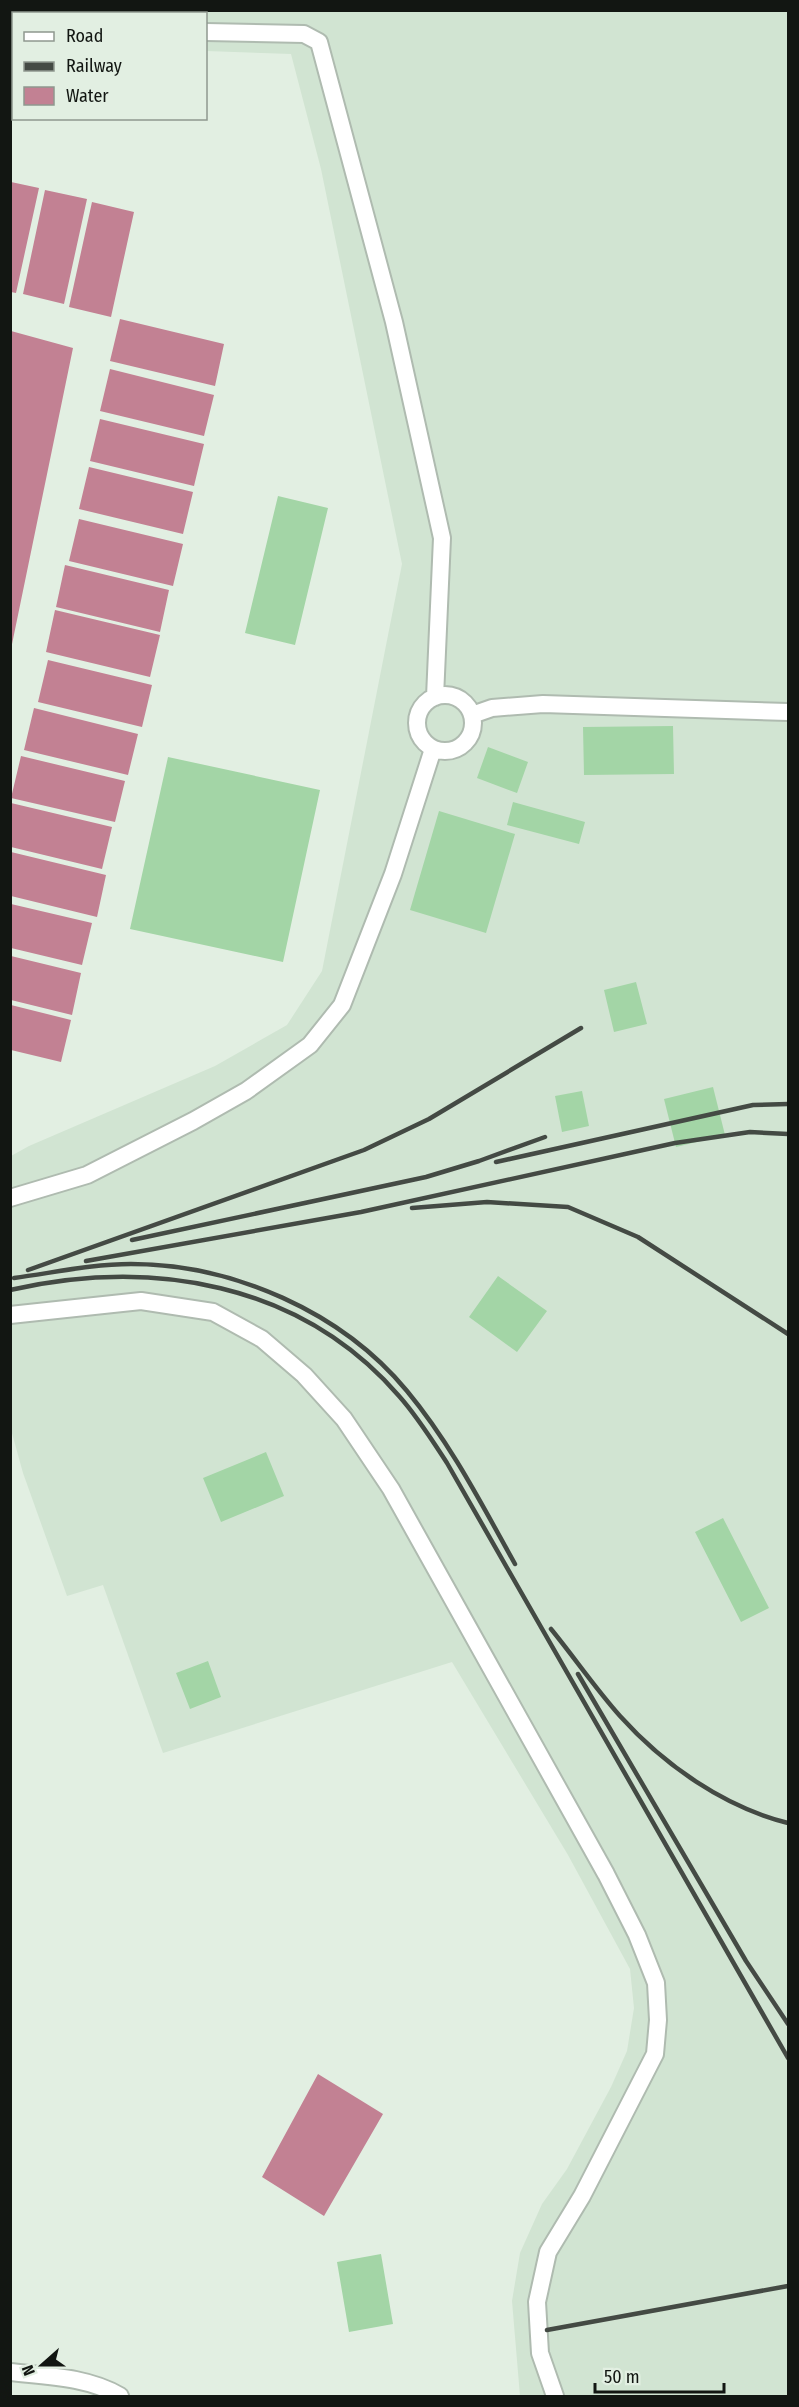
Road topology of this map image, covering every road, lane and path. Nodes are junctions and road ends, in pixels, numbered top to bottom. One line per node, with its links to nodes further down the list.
1 (207, 32): 2 (street)
2 (435, 697): 4 (street); 5 (street)
3 (789, 712): 4 (street)
4 (472, 715): 5 (street)
5 (433, 749): 6 (street)
6 (10, 1198)
7 (10, 1316): 10 (street)
8 (10, 2372): 9 (street)
9 (120, 2397)
10 (555, 2397)

